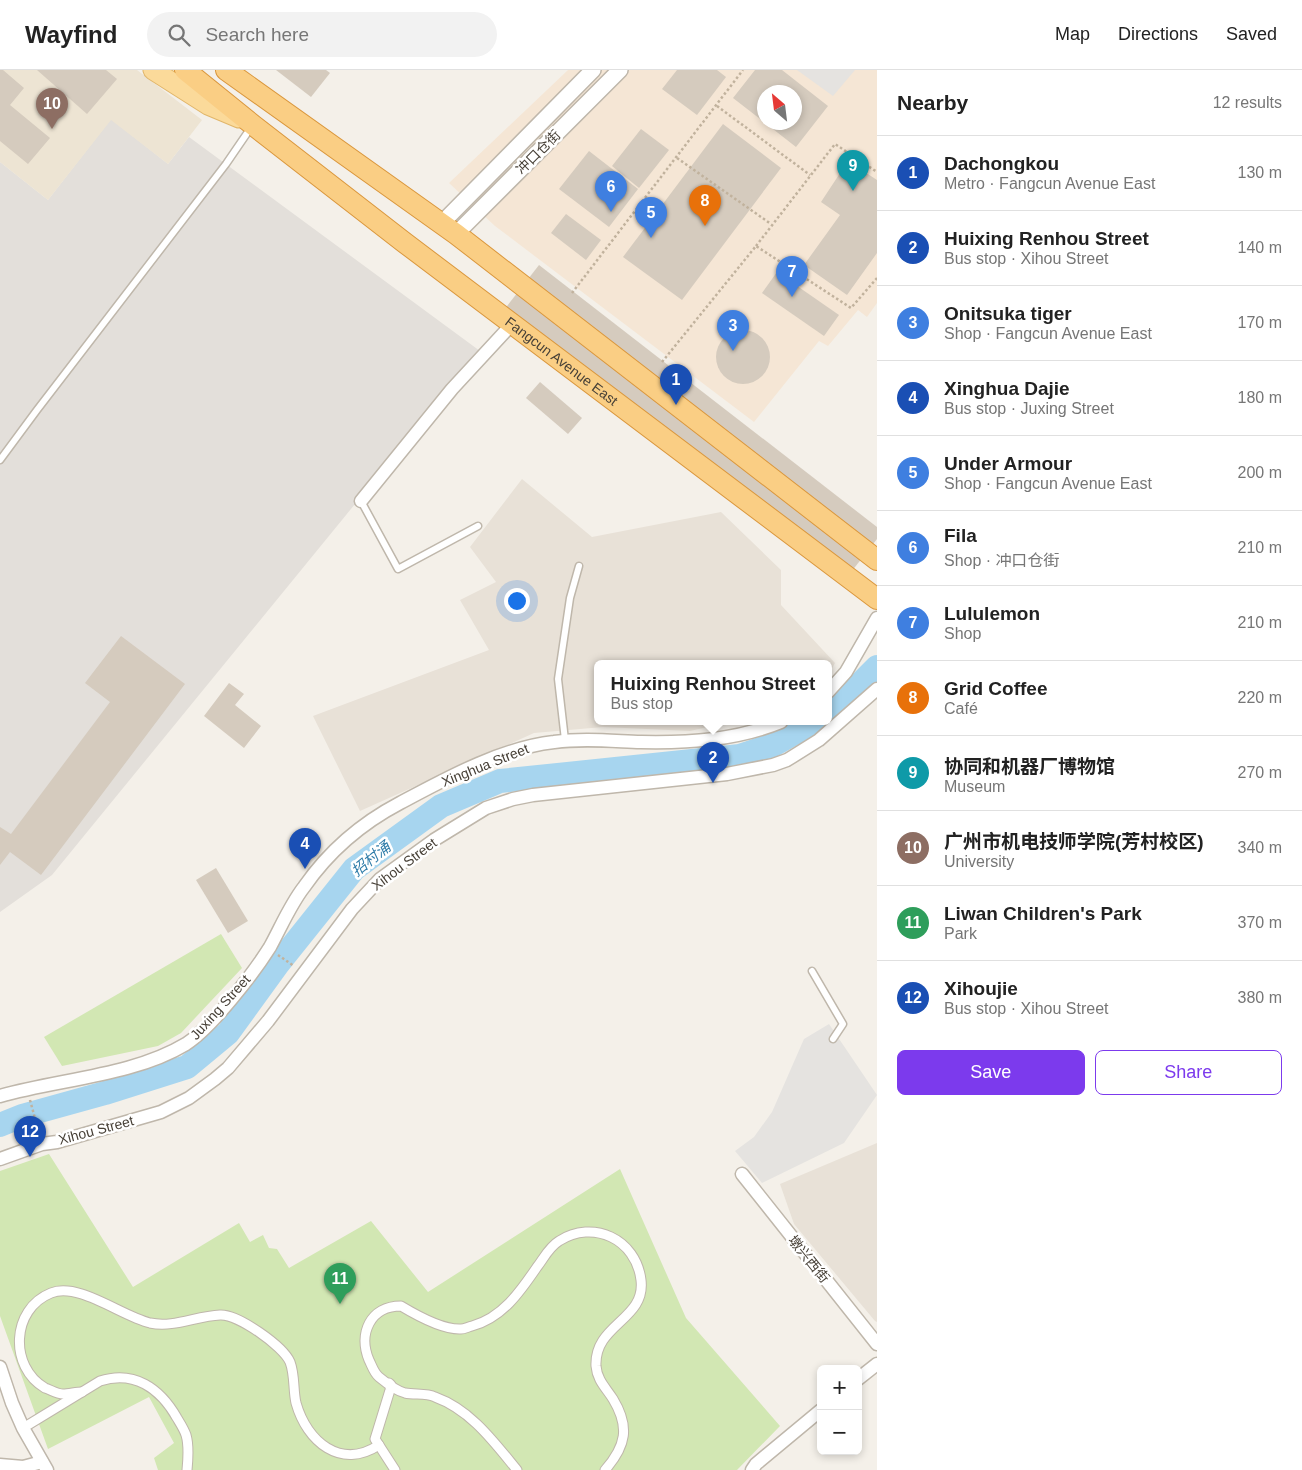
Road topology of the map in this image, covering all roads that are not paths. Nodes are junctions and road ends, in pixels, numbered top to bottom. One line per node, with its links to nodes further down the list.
1 (153, 70): 8 (main road, Fangcun Avenue East)
2 (185, 70): 8 (highway, Fangcun Avenue East)
3 (226, 70): 7 (highway)
4 (240, 70): 7 (main road)
5 (593, 70): 9 (street, 冲口仓街)
6 (620, 70): 9 (street, 冲口仓街)
7 (267, 98): 9 (highway)
8 (251, 123): 10 (highway, Fangcun Avenue East); 11 (lane)
9 (449, 229): 14 (highway)
10 (513, 323): 12 (street); 16 (highway, Fangcun Avenue East)
11 (0, 460)
12 (361, 501): 13 (lane)
13 (478, 526)
14 (877, 560)
15 (579, 566): 21 (lane)
16 (877, 599)
17 (877, 618): 18 (street)
18 (832, 688)
19 (877, 690): 26 (street, Xihou Street)
20 (774, 725): 21 (street, Xinghua Street)
21 (565, 740): 22 (street, Xinghua Street)
22 (349, 836): 25 (street, Juxing Street)
23 (812, 971): 24 (lane)
24 (833, 1039)
25 (0, 1096)
26 (0, 1159)
27 (742, 1174): 28 (street, 墩兴西街)
28 (877, 1344)
29 (877, 1364): 31 (street)
30 (0, 1367): 35 (street)
31 (862, 1376)
32 (389, 1383): 36 (street); 41 (street); 42 (street)
33 (82, 1392): 35 (street); 36 (street); 39 (street)
34 (817, 1413): 43 (street)
35 (23, 1428): 38 (street)
36 (379, 1445): 40 (street)
37 (0, 1465): 38 (street)
38 (44, 1466)
39 (187, 1470)
40 (395, 1470)
41 (517, 1470)
42 (605, 1470)
43 (752, 1470)

